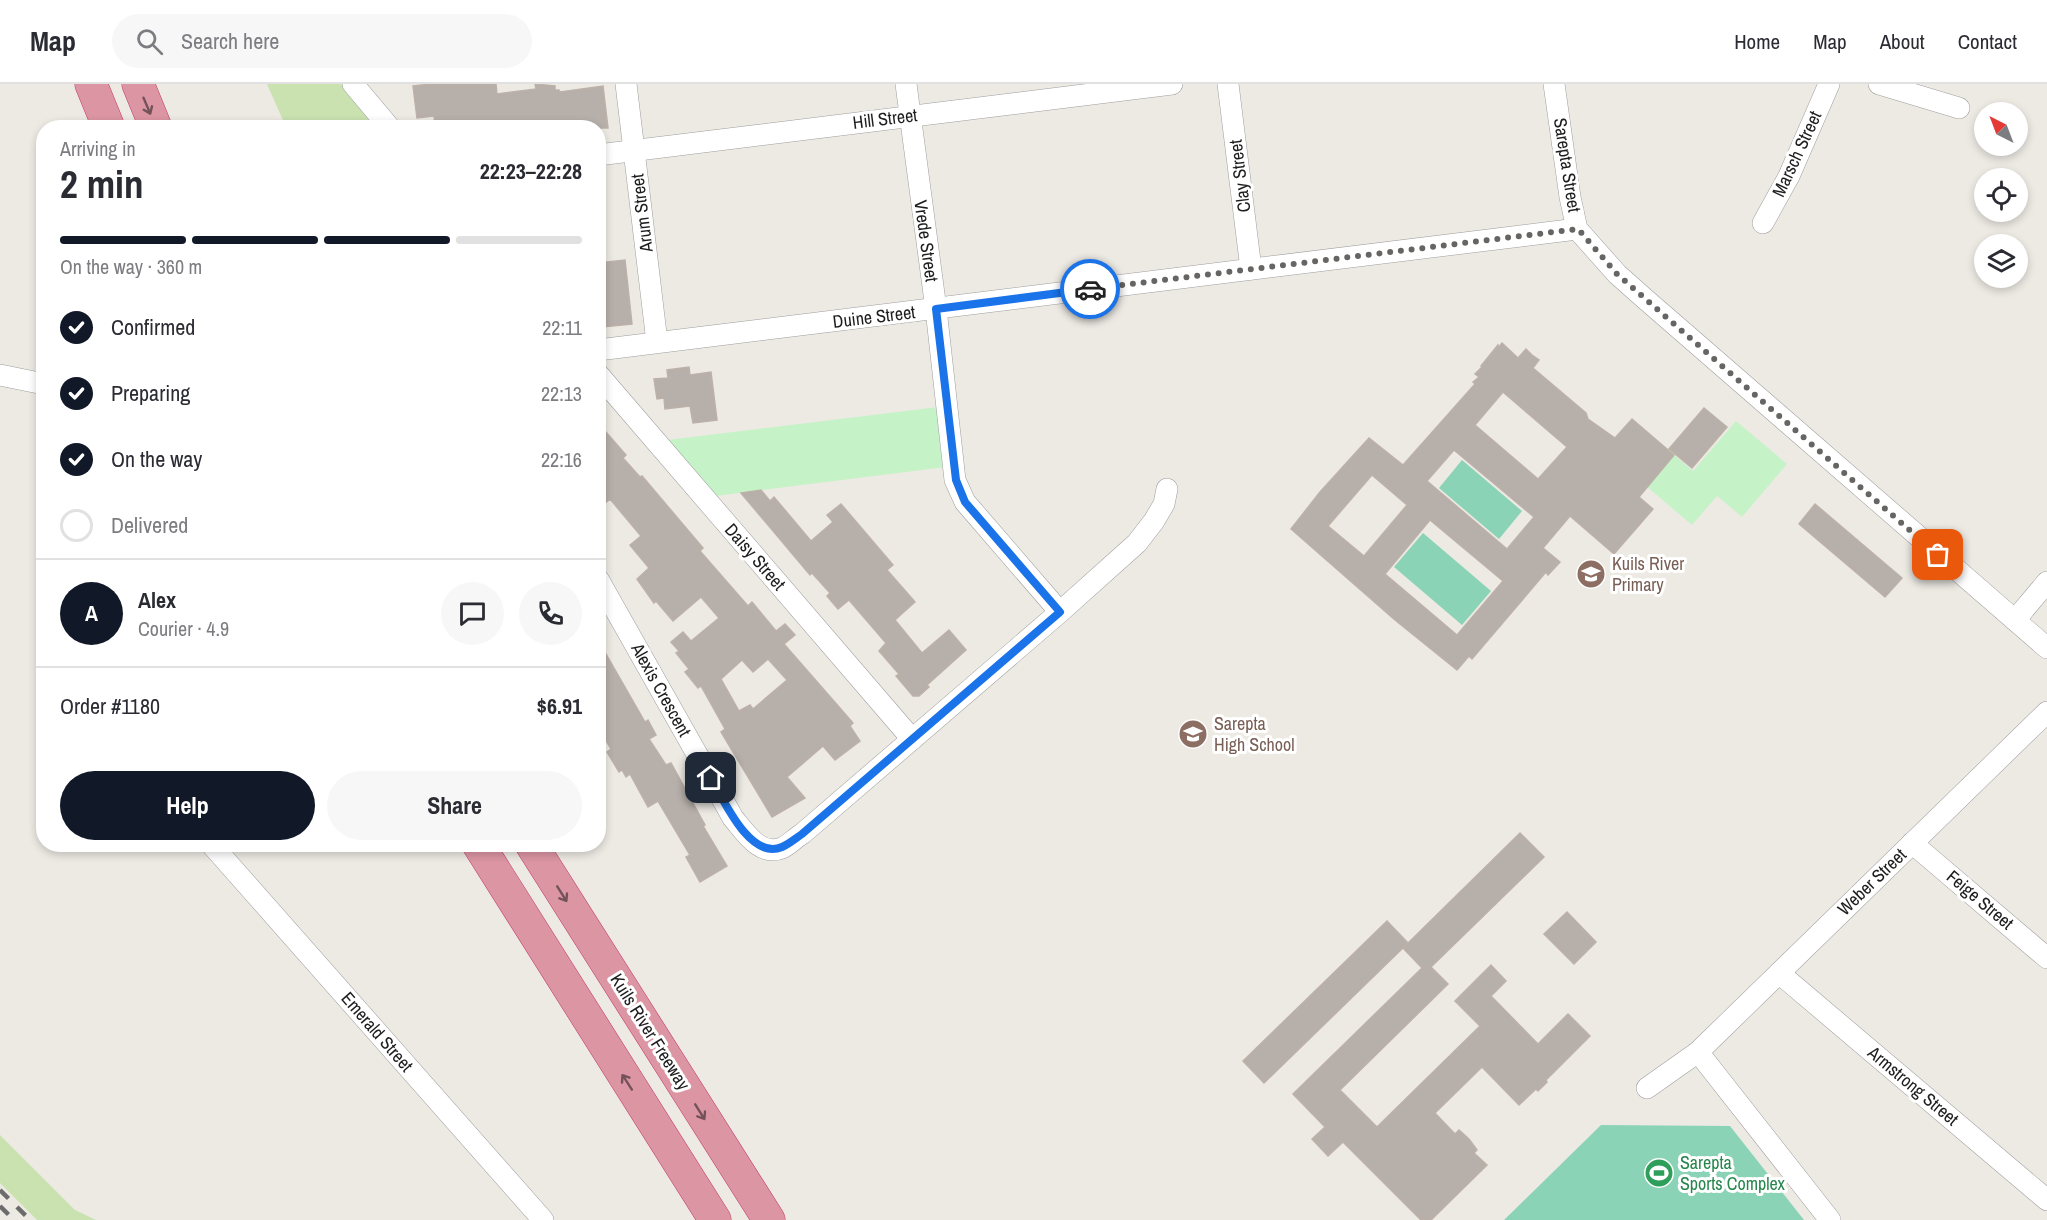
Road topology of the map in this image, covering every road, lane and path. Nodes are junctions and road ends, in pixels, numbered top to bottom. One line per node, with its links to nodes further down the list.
1 (92, 84): 13 (highway)
2 (138, 84): 14 (highway, one-way to 14)
3 (353, 84): 15 (street)
4 (626, 84): 16 (street, Arum Street)
5 (906, 84): 12 (street, Vrede Street)
6 (1172, 84): 12 (street, Hill Street)
7 (1228, 84): 20 (street, Clay Street)
8 (1554, 84): 19 (street, Sarepta Street)
9 (1828, 84): 18 (street, Marsch Street)
10 (1879, 84): 11 (street)
11 (1959, 108)
12 (909, 116): 16 (street, Hill Street); 21 (street, Vrede Street)
13 (106, 120)
14 (153, 120)
15 (383, 120)
16 (635, 150): 17 (street, Hill Street); 22 (street, Arum Street)
17 (606, 154)
18 (1763, 223)
19 (1578, 229): 20 (street, Duine Street); 31 (street, Sarepta Street)
20 (1251, 269): 21 (street, Duine Street)
21 (936, 309): 22 (street, Duine Street); 30 (street, Vrede Street)
22 (657, 342): 23 (street, Duine Street)
23 (606, 349)
24 (0, 375): 25 (street)
25 (36, 382)
26 (606, 383): 34 (street, Daisy Street)
27 (1167, 489): 30 (street, Alexis Crescent)
28 (2047, 582): 31 (street)
29 (606, 593): 34 (street, Alexis Crescent)
30 (1060, 612): 34 (street, Alexis Crescent)
31 (2015, 620): 32 (street, Sarepta Street)
32 (2047, 648)
33 (2047, 712): 35 (street, Weber Street)
34 (912, 739)
35 (1912, 843): 39 (street, Feige Street); 40 (street, Weber Street)
36 (218, 852): 44 (street, Emerald Street)
37 (482, 852): 45 (highway, one-way to 37)
38 (536, 852): 46 (highway, Kuils River Freeway, one-way to 46)
39 (2047, 958)
40 (1779, 973): 41 (street, Weber Street); 43 (street, Armstrong Street)
41 (1698, 1052): 42 (street, Weber Street); 47 (street)
42 (1647, 1088)
43 (2047, 1200)
44 (543, 1220)
45 (715, 1220)
46 (769, 1220)
47 (1830, 1220)

